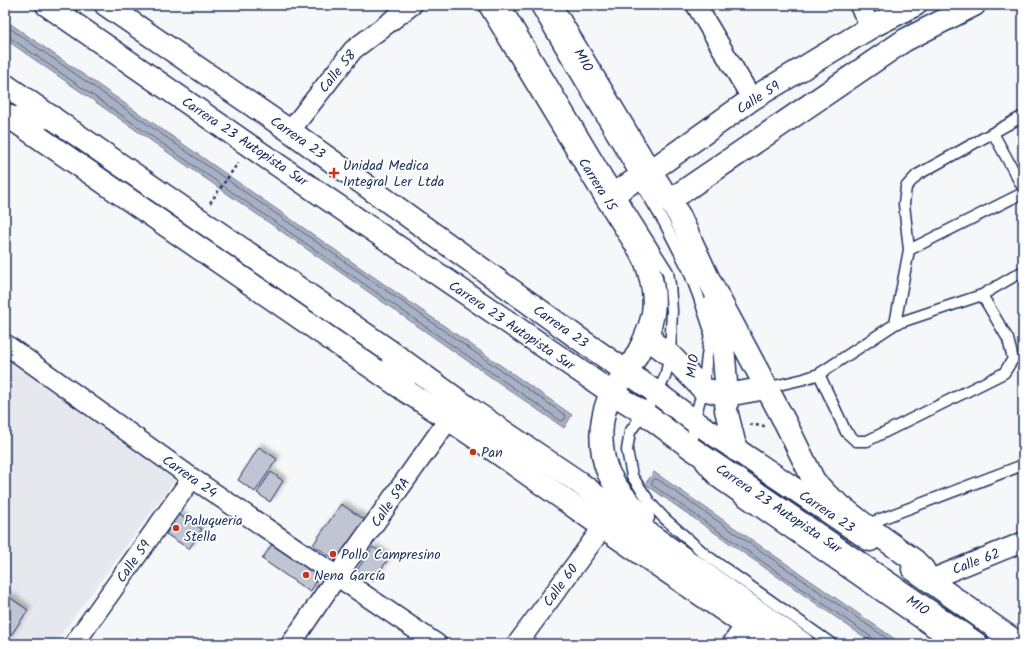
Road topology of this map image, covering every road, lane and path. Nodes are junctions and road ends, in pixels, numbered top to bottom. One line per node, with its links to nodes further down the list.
1 (47, 5): 42 (main road, Carrera 23 Autopista Sur)
2 (106, 5): 19 (main road, Carrera 23)
3 (412, 5): 19 (street, Calle 58)
4 (490, 5): 25 (main road, Carrera 15)
5 (505, 5): 25 (lane, MIO)
6 (535, 5): 22 (lane, MIO)
7 (550, 5): 22 (main road)
8 (696, 5): 15 (street)
9 (859, 5): 12 (street)
10 (915, 5): 12 (main road, Calle 59)
11 (974, 5): 13 (main road)
12 (881, 22): 13 (main road); 15 (main road, Calle 59)
13 (905, 40): 27 (main road)
14 (5, 85): 18 (main road)
15 (752, 99): 22 (main road, Calle 59)
16 (8, 116): 18 (main road); 41 (main road)
17 (1023, 116): 20 (lane)
18 (52, 117): 35 (main road)
19 (290, 131): 37 (main road, Carrera 23)
20 (993, 133): 23 (lane); 28 (lane)
21 (236, 166): 26 (path)
22 (644, 175): 25 (main road, Calle 59); 27 (main road); 40 (lane, MIO)
23 (1023, 188)
24 (1023, 193): 28 (lane)
25 (612, 195): 33 (main road, Carrera 15); 36 (lane, MIO)
26 (215, 196)
27 (669, 201): 30 (main road)
28 (909, 250): 32 (lane)
29 (1023, 270): 31 (lane)
30 (709, 280): 39 (main road); 44 (main road)
31 (982, 295): 32 (lane); 38 (lane)
32 (894, 324): 38 (lane)
33 (650, 327): 36 (main road); 37 (main road, Carrera 15)
34 (5, 344): 54 (street, Carrera 24)
35 (391, 352): 41 (main road); 45 (main road)
36 (670, 355): 40 (main road); 43 (lane, MIO)
37 (626, 373): 42 (main road, Carrera 15); 43 (main road, Carrera 23)
38 (819, 374): 39 (lane)
39 (766, 388): 44 (main road); 55 (main road)
40 (703, 389): 44 (main road); 48 (lane, MIO)
41 (406, 391): 46 (main road)
42 (612, 393): 47 (main road, Carrera 23 Autopista Sur); 58 (main road, Carrera 15)
43 (656, 393): 47 (lane, MIO); 48 (main road, Carrera 23)
44 (727, 394): 52 (main road)
45 (470, 409): 46 (main road); 58 (main road)
46 (440, 413): 56 (main road); 59 (street, Calle 59A)
47 (644, 414): 51 (main road, Carrera 23 Autopista Sur); 69 (lane, MIO)
48 (694, 421): 51 (lane, MIO); 52 (main road, Carrera 23)
49 (747, 422): 50 (path)
50 (766, 426)
51 (691, 448): 70 (lane, MIO); 71 (main road, Carrera 23 Autopista Sur)
52 (736, 450): 60 (main road, Carrera 23)
53 (1023, 465): 55 (lane)
54 (192, 478): 59 (street, Carrera 24); 62 (street, Calle 59)
55 (865, 525): 60 (main road)
56 (603, 527): 61 (main road); 65 (street, Calle 60)
57 (1023, 542): 60 (street, Calle 62)
58 (672, 549): 68 (main road)
59 (337, 576): 63 (street, Calle 59A); 64 (street, Carrera 24)
60 (929, 580): 72 (main road, Carrera 23)
61 (746, 625): 66 (street); 67 (main road)
62 (74, 644)
63 (291, 644)
64 (437, 644)
65 (517, 644)
66 (732, 644)
67 (773, 644)
68 (803, 644)
69 (832, 644)
70 (950, 644)
71 (977, 644)
72 (1019, 644)

